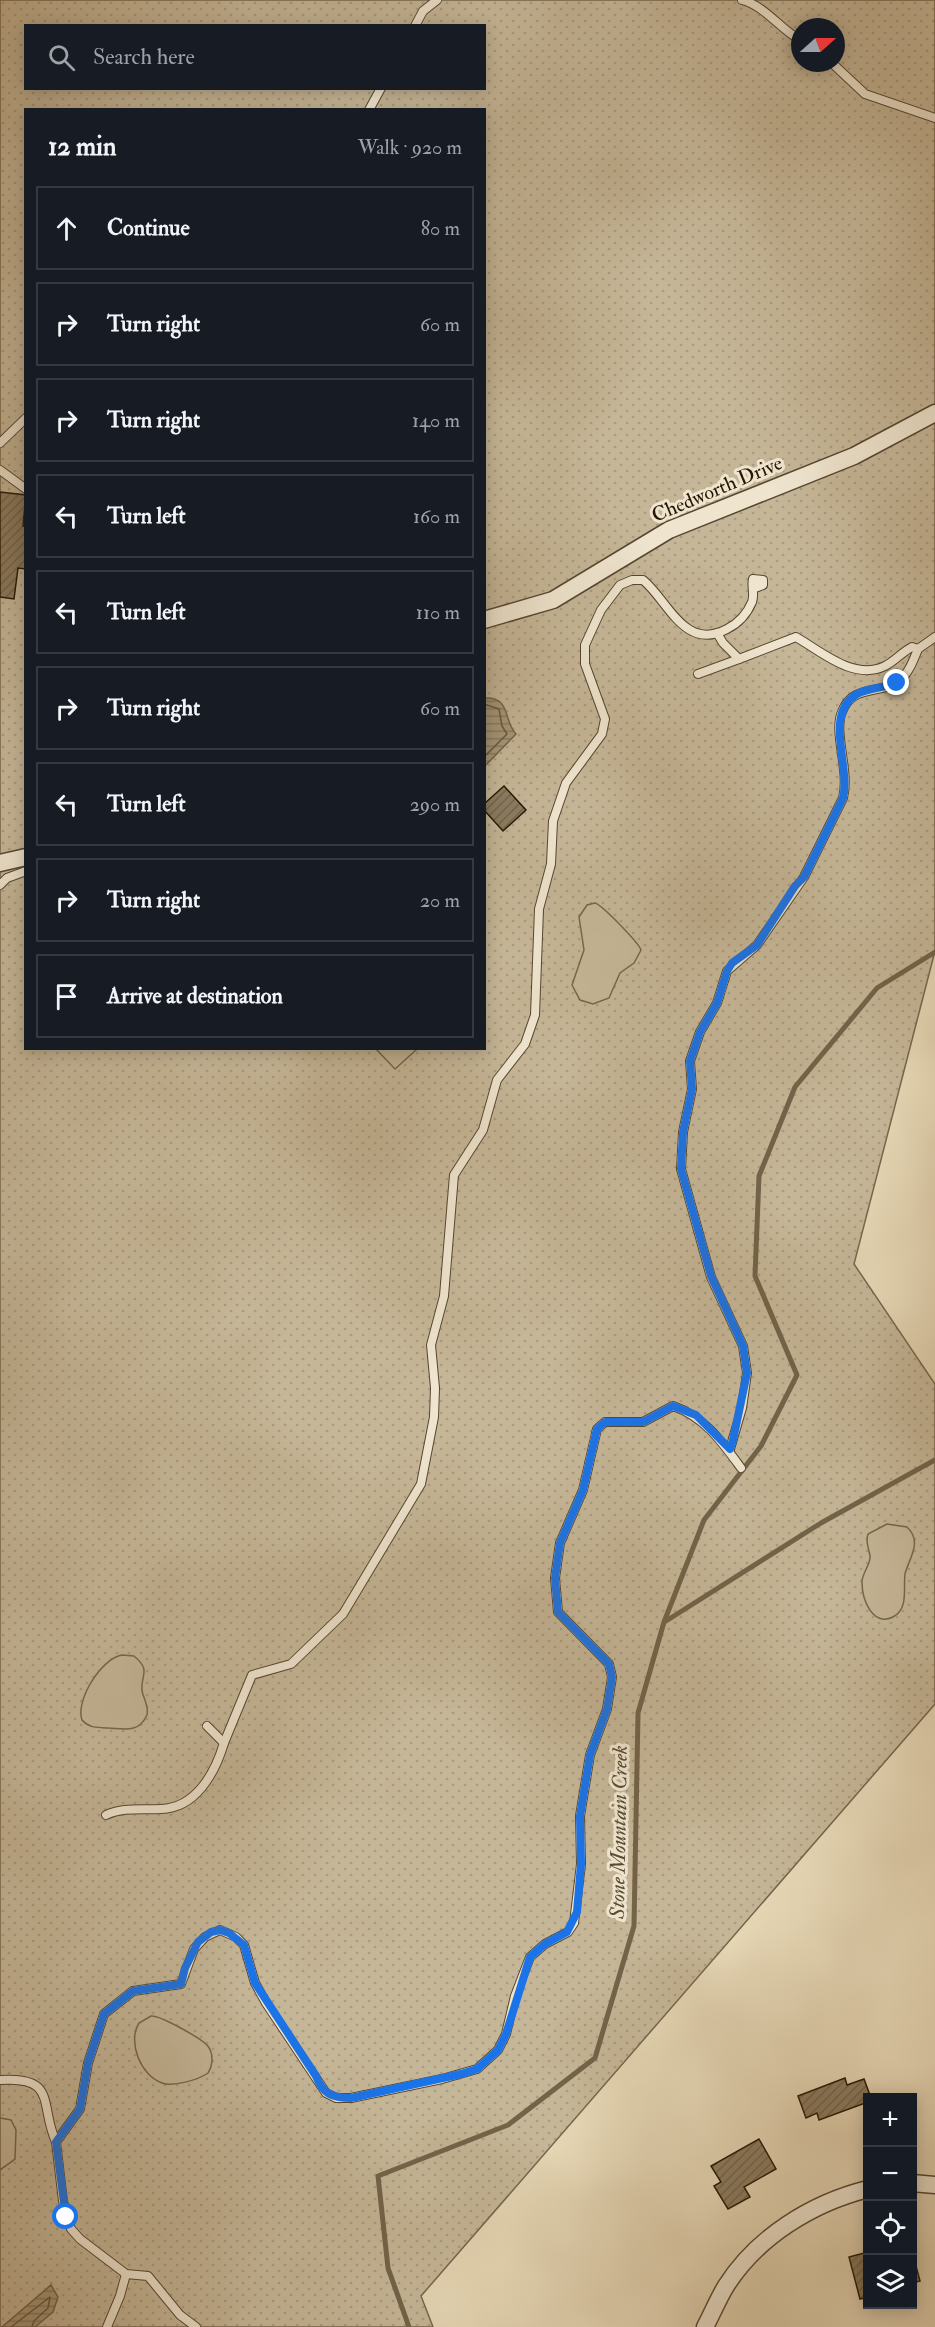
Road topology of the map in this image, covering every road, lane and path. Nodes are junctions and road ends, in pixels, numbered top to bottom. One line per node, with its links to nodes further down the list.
1 (437, 0): 3 (lane)
2 (742, 0): 4 (lane)
3 (416, 24)
4 (791, 34)
5 (842, 72): 8 (lane)
6 (380, 90): 7 (lane)
7 (370, 108)
8 (935, 118)
9 (935, 413): 15 (street, Chedworth Drive)
10 (24, 420): 11 (lane)
11 (0, 443)
12 (0, 470): 13 (lane)
13 (24, 488)
14 (759, 585): 16 (lane)
15 (486, 619)
16 (717, 633): 19 (lane); 28 (lane)
17 (935, 637): 18 (lane)
18 (918, 649): 19 (lane); 25 (lane)
19 (739, 659): 20 (lane)
20 (698, 674)
21 (24, 858): 22 (street)
22 (0, 863)
23 (24, 872): 24 (lane)
24 (0, 885)
25 (730, 1449): 26 (lane); 31 (lane)
26 (741, 1468)
27 (207, 1726): 28 (lane)
28 (224, 1743): 29 (lane)
29 (106, 1815)
30 (0, 2080): 31 (lane)
31 (56, 2142): 35 (lane)
32 (917, 2183): 33 (street)
33 (935, 2185)
34 (863, 2190): 38 (street)
35 (126, 2274): 36 (lane); 37 (lane)
36 (107, 2327)
37 (196, 2327)
38 (705, 2327)

